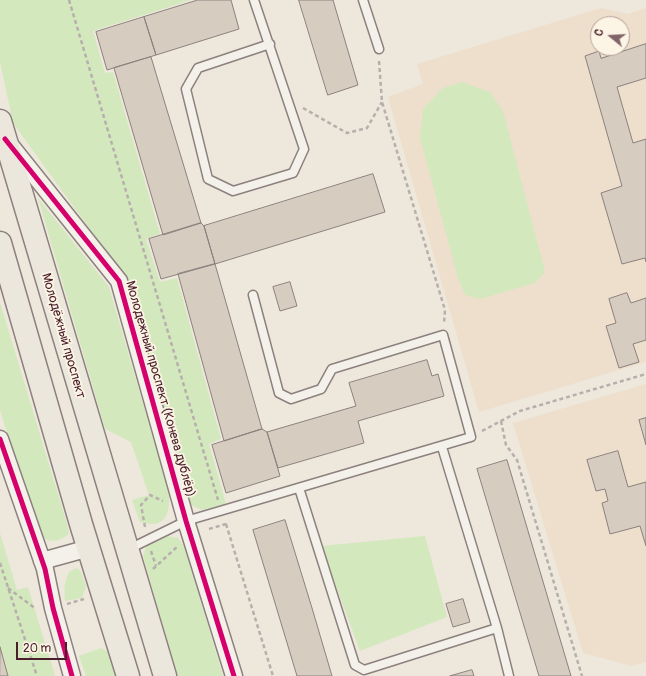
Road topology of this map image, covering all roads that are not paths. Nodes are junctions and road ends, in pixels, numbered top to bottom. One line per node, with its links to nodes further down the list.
1 (254, 0): 3 (lane)
2 (363, 0): 4 (lane)
3 (270, 44): 3 (lane)
4 (379, 49)
5 (2, 130): 11 (street, Молодежный проспект (Конева дублёр)); 13 (main road, Молодёжный проспект)
6 (0, 243): 12 (main road)
7 (253, 295): 9 (lane)
8 (0, 439): 14 (street)
9 (442, 447): 10 (lane); 15 (lane)
10 (299, 488): 11 (lane); 15 (lane)
11 (187, 521): 13 (lane); 19 (street, Молодежный проспект (Конева дублёр))
12 (90, 548): 13 (main road); 14 (street); 17 (main road)
13 (126, 551): 18 (main road, Молодёжный проспект)
14 (42, 561): 16 (street)
15 (497, 628): 20 (lane)
16 (72, 676)
17 (128, 676)
18 (164, 676)
19 (234, 676)
20 (509, 676)

